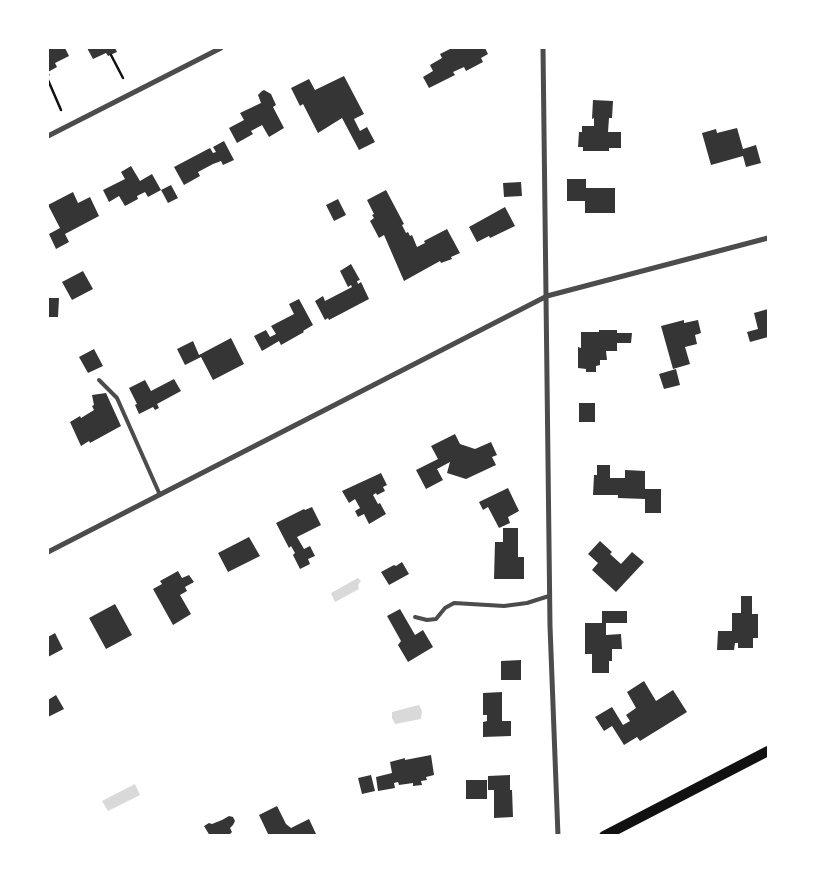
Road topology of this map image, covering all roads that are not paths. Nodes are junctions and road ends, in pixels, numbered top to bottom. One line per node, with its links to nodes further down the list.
1 (221, 48): 3 (street)
2 (543, 48): 5 (street)
3 (48, 136)
4 (768, 238): 5 (street)
5 (547, 296): 7 (street); 9 (street)
6 (99, 380): 7 (lane)
7 (160, 494): 8 (street)
8 (48, 552)
9 (550, 596): 10 (lane); 12 (street)
10 (415, 617)
11 (768, 751): 13 (main road)
12 (558, 836)
13 (604, 836)

